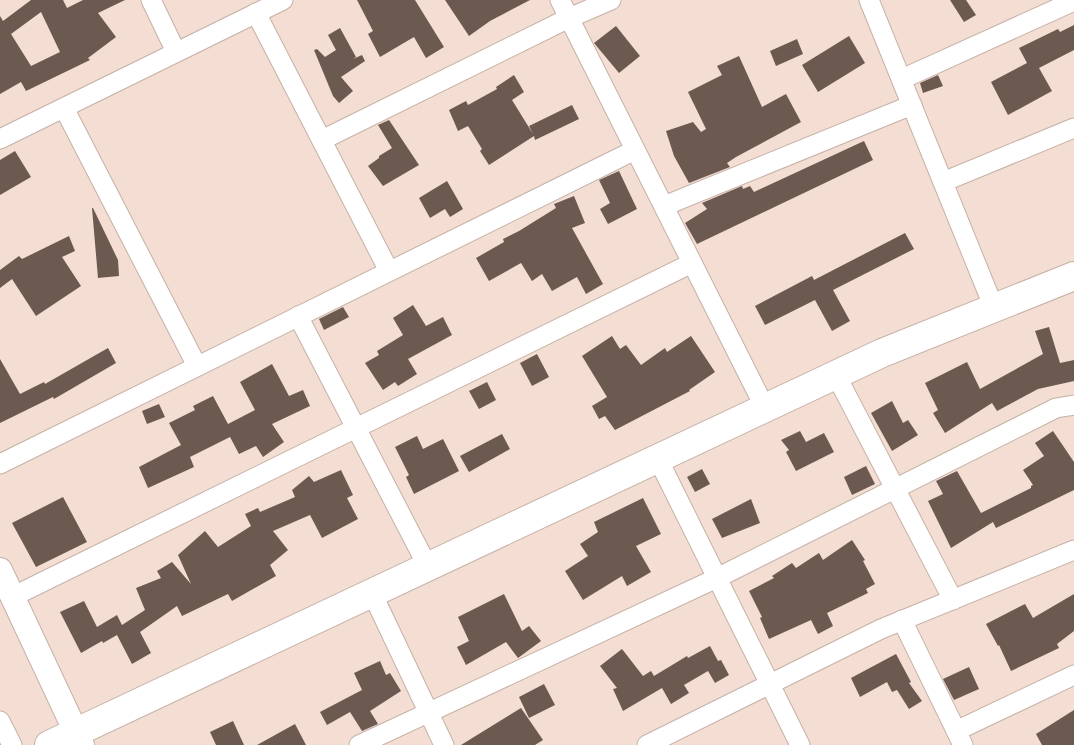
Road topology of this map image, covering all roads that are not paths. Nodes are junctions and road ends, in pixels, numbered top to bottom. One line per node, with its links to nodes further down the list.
1 (151, 0): 9 (street)
2 (283, 0): 7 (street)
3 (560, 0): 8 (street)
4 (611, 0): 8 (street)
5 (869, 0): 10 (street)
6 (1074, 1): 10 (street)
7 (256, 13): 9 (street); 15 (street)
8 (569, 18): 15 (street); 16 (street)
9 (176, 52): 12 (street)
10 (902, 79): 11 (street)
11 (912, 105): 17 (street); 18 (street)
12 (64, 108): 14 (street); 24 (street)
13 (1074, 128): 17 (street)
14 (0, 139)
15 (322, 140): 20 (street)
16 (635, 150): 18 (street); 20 (street)
17 (944, 182): 22 (street)
18 (664, 206): 19 (street)
19 (692, 263): 27 (street); 28 (street)
20 (390, 271): 23 (street)
21 (1074, 276): 22 (main road)
22 (994, 308): 25 (main road)
23 (298, 316): 24 (street); 28 (street)
24 (197, 366): 30 (street)
25 (836, 375): 27 (main road); 31 (street)
26 (1074, 405): 31 (street)
27 (765, 408): 29 (main road)
28 (355, 427): 33 (street); 37 (street)
29 (658, 459): 33 (main road); 35 (street)
30 (0, 464)
31 (895, 489): 35 (street); 38 (street)
32 (1074, 550): 38 (street)
33 (428, 567): 36 (main road)
34 (0, 570): 37 (street)
35 (717, 578): 41 (street); 42 (street)
36 (372, 593): 42 (street); 45 (main road)
37 (12, 597): 45 (street)
38 (953, 600): 39 (street)
39 (902, 620): 41 (street); 44 (street)
40 (1074, 675): 44 (street)
41 (770, 685): 50 (street); 51 (street)
42 (429, 712): 48 (street); 49 (street)
43 (0, 720): 46 (street)
44 (960, 738)
45 (79, 739): 47 (main road)
46 (12, 745)
47 (49, 745)
48 (359, 745)
49 (444, 745)
50 (646, 745)
51 (800, 745)

